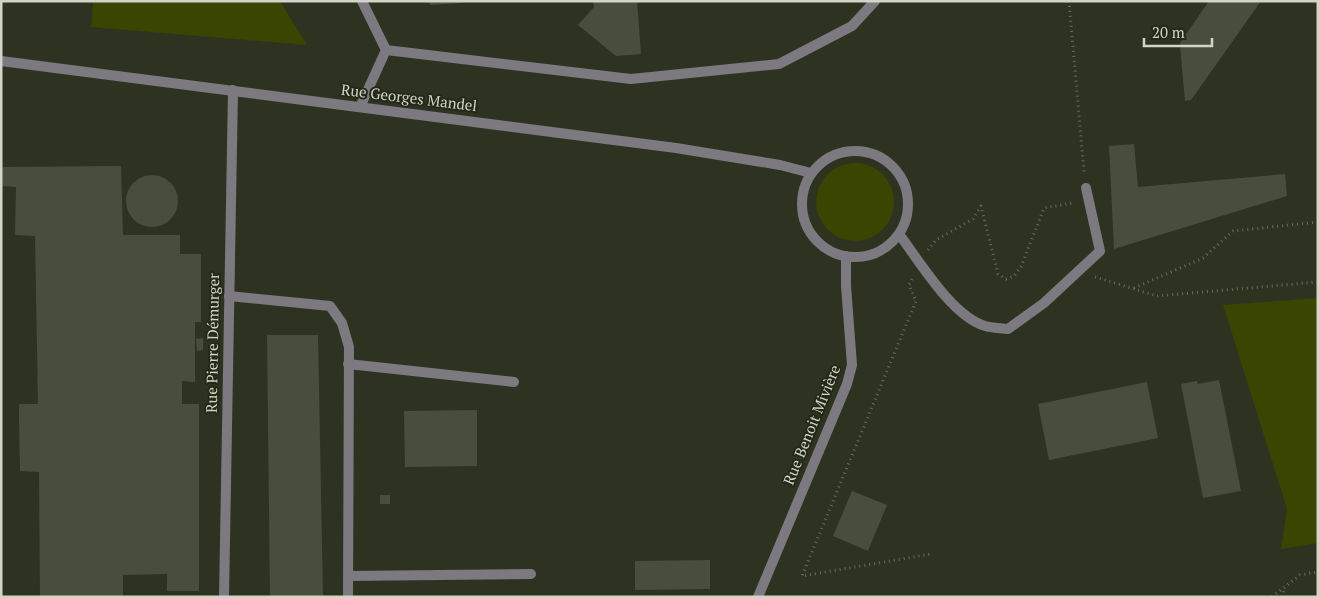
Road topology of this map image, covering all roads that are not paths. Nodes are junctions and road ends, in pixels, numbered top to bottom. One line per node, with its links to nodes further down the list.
1 (362, 1): 3 (street)
2 (875, 1): 3 (street)
3 (386, 50): 6 (street)
4 (1, 61): 5 (street, Rue Georges Mandel)
5 (233, 90): 6 (street, Rue Georges Mandel); 11 (street, Rue Pierre Démurger)
6 (360, 107): 7 (street, Rue Georges Mandel)
7 (811, 173): 9 (street); 10 (street)
8 (1086, 188): 9 (street)
9 (899, 234): 10 (street)
10 (846, 256): 18 (street, Rue Benoit Mivière)
11 (229, 296): 12 (street); 16 (street, Rue Pierre Démurger)
12 (348, 364): 13 (street); 15 (street)
13 (514, 382)
14 (531, 574): 15 (street)
15 (348, 576): 17 (street)
16 (224, 597)
17 (348, 597)
18 (758, 597)

